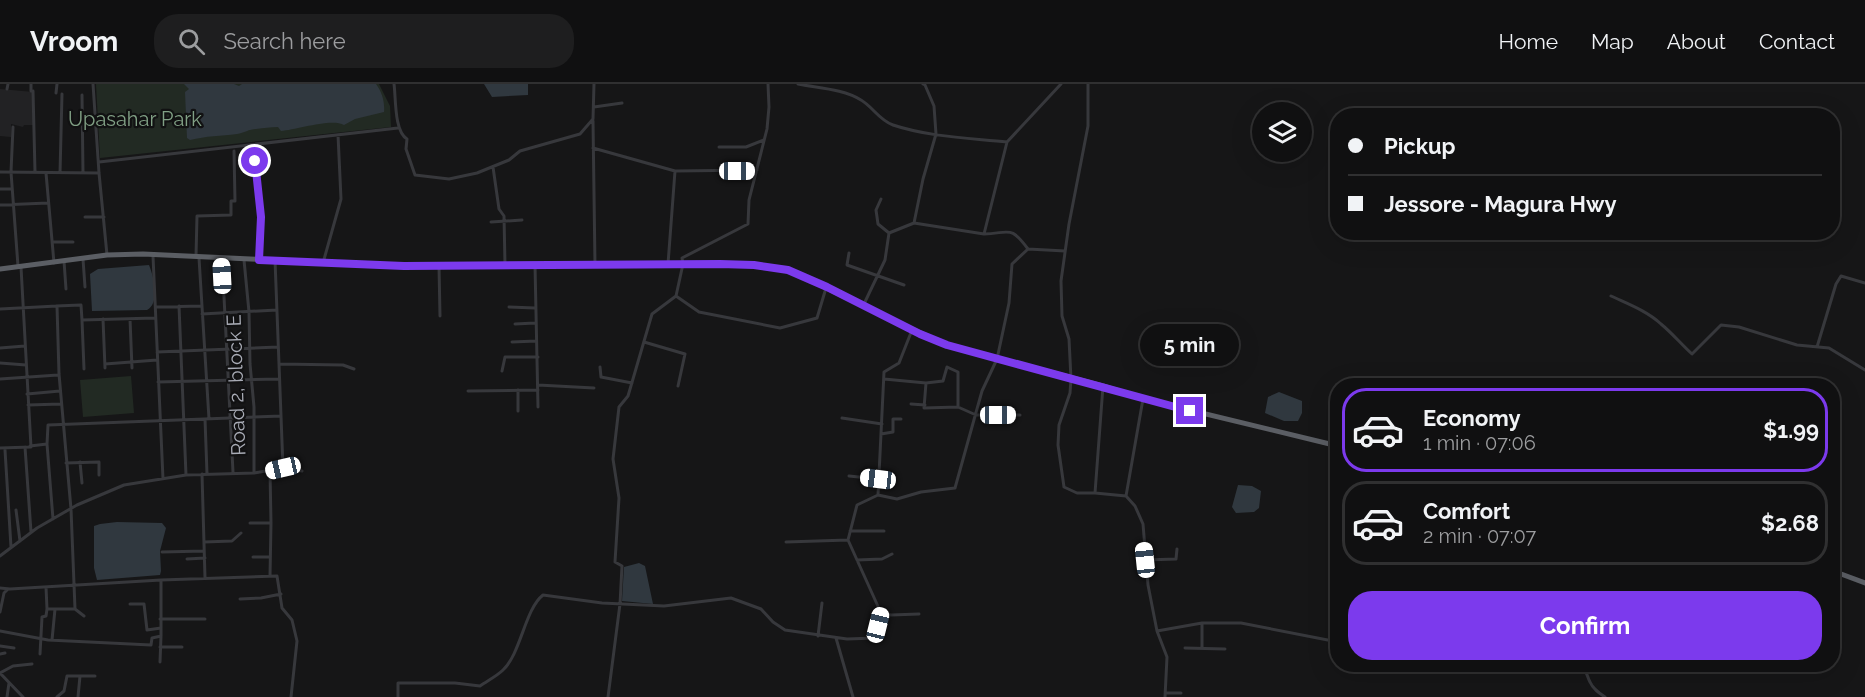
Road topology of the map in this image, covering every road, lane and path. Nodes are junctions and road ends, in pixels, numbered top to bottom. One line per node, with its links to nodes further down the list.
1 (8, 84): 12 (street)
2 (31, 84): 35 (street)
3 (57, 84): 13 (street)
4 (93, 84): 29 (street)
5 (394, 84): 20 (street)
6 (594, 84): 17 (street)
7 (768, 84): 23 (street)
8 (798, 84): 21 (street)
9 (926, 84): 21 (street)
10 (1061, 84): 24 (street)
11 (1088, 84): 57 (street)
12 (7, 90)
13 (56, 93)
14 (62, 94): 37 (street)
15 (82, 95): 38 (street)
16 (622, 103): 17 (street)
17 (594, 107): 18 (street)
18 (593, 120): 27 (street); 30 (street)
19 (13, 127): 34 (street)
20 (399, 128): 22 (street); 30 (street)
21 (936, 134): 24 (street); 51 (street)
22 (338, 135): 25 (street); 69 (street)
23 (764, 140): 26 (street); 31 (street)
24 (1007, 142): 53 (street)
25 (254, 145): 29 (street); 65 (street)
26 (719, 147)
27 (593, 148): 32 (street); 74 (street)
28 (234, 151): 61 (street)
29 (99, 162): 39 (street)
30 (493, 167): 48 (street)
31 (757, 170): 32 (street); 71 (street)
32 (675, 171): 70 (street)
33 (0, 172): 34 (street)
34 (11, 172): 35 (street); 41 (street)
35 (35, 172): 36 (street)
36 (46, 172): 37 (street); 43 (street)
37 (60, 173): 38 (street)
38 (83, 173): 39 (street)
39 (99, 173): 47 (street)
40 (0, 189): 41 (street)
41 (12, 189): 45 (street)
42 (881, 199): 52 (street)
43 (48, 204): 45 (street); 54 (street)
44 (0, 205): 45 (street)
45 (13, 205): 76 (street)
46 (85, 217): 47 (street)
47 (104, 217): 60 (street)
48 (504, 220): 49 (street); 50 (street); 72 (street)
49 (522, 220)
50 (490, 222)
51 (914, 223): 52 (street); 53 (street)
52 (889, 233): 78 (street)
53 (984, 234): 56 (street)
54 (52, 242): 55 (street); 68 (street)
55 (73, 242)
56 (1028, 249): 57 (street); 120 (street)
57 (1065, 251): 136 (street)
58 (849, 253): 78 (street)
59 (153, 254): 60 (highway); 61 (highway); 91 (street)
60 (107, 255): 63 (highway)
61 (198, 256): 62 (highway); 88 (street)
62 (222, 257): 64 (highway); 97 (street)
63 (83, 259): 67 (highway); 81 (street)
64 (244, 260): 65 (highway); 96 (street, Road 2, block E)
65 (259, 260): 66 (highway)
66 (275, 260): 69 (highway); 95 (street)
67 (64, 261): 68 (highway); 83 (street)
68 (54, 263): 76 (highway)
69 (323, 263): 75 (highway)
70 (668, 264): 71 (highway); 74 (highway)
71 (683, 264): 82 (highway); 84 (street)
72 (505, 265): 73 (highway); 75 (highway)
73 (535, 265): 74 (highway); 93 (street)
74 (596, 265)
75 (439, 266): 99 (street)
76 (20, 268): 77 (highway); 90 (street)
77 (0, 269)
78 (878, 276): 80 (street); 89 (street)
79 (1865, 283): 112 (street)
80 (904, 285)
81 (85, 286)
82 (827, 287): 84 (street); 89 (highway)
83 (66, 289)
84 (676, 296): 109 (street)
85 (1611, 296): 112 (street)
86 (55, 306): 90 (street); 103 (street); 132 (street)
87 (179, 306): 88 (street); 91 (street); 117 (street)
88 (202, 306): 98 (street)
89 (863, 306): 106 (highway)
90 (24, 307): 94 (street); 110 (street)
91 (155, 307): 100 (street)
92 (509, 308): 93 (street)
93 (535, 308): 104 (street)
94 (0, 309)
95 (277, 310): 96 (street); 111 (street)
96 (249, 312): 97 (street); 116 (street, Road 2, block E)
97 (224, 313): 98 (street); 114 (street)
98 (202, 314): 115 (street)
99 (441, 316)
100 (156, 318): 102 (street); 118 (street)
101 (103, 319): 102 (street); 103 (street); 122 (street)
102 (130, 319): 122 (street)
103 (82, 320): 128 (street)
104 (535, 323): 105 (street); 107 (street)
105 (515, 324)
106 (912, 330): 120 (highway); 135 (street)
107 (536, 341): 108 (street); 119 (street)
108 (512, 342)
109 (644, 342): 143 (street); 145 (street)
110 (25, 346): 113 (street); 125 (street)
111 (279, 347): 116 (street); 124 (street)
112 (1817, 347): 130 (street)
113 (0, 348)
114 (227, 349): 115 (street); 116 (street); 137 (street)
115 (204, 350): 117 (street); 139 (street)
116 (250, 350): 140 (street, Road 2, block E)
117 (181, 351): 118 (street); 142 (street)
118 (157, 352): 121 (street)
119 (538, 357): 131 (street); 147 (street)
120 (997, 359): 136 (highway); 163 (street)
121 (157, 360): 122 (street); 141 (street)
122 (132, 362): 127 (street)
123 (0, 363): 125 (street)
124 (279, 364): 129 (street); 138 (street)
125 (26, 365): 133 (street)
126 (600, 367): 143 (street)
127 (132, 368)
128 (84, 369)
129 (354, 369)
130 (1865, 370)
131 (502, 371)
132 (59, 374): 133 (street); 151 (street)
133 (26, 377): 134 (street); 152 (street)
134 (0, 379)
135 (884, 379): 144 (street); 174 (street)
136 (1071, 379): 146 (highway); 196 (street)
137 (228, 380): 139 (street); 140 (street); 166 (street)
138 (280, 380): 140 (street); 165 (street)
139 (206, 381): 142 (street); 169 (street)
140 (251, 381): 167 (street, Road 2, block E)
141 (158, 382): 142 (street); 171 (street)
142 (183, 382): 172 (street)
143 (632, 383): 237 (street)
144 (926, 383): 157 (street); 159 (street)
145 (678, 386)
146 (1103, 386): 153 (highway); 196 (street)
147 (538, 387): 148 (street); 149 (street); 158 (street)
148 (594, 388)
149 (518, 390): 150 (street); 162 (street)
150 (468, 391)
151 (60, 392): 152 (street); 154 (street)
152 (27, 394): 156 (street)
153 (1143, 399): 177 (highway); 198 (street)
154 (61, 404): 156 (street); 173 (street)
155 (911, 404): 157 (street)
156 (28, 405): 160 (street)
157 (925, 405): 159 (street)
158 (538, 407)
159 (958, 407): 163 (street)
160 (28, 411): 161 (street); 178 (street)
161 (35, 411)
162 (518, 411)
163 (976, 415): 164 (street); 197 (street)
164 (1020, 415)
165 (281, 416): 167 (street); 183 (street)
166 (230, 418): 167 (street); 169 (street); 186 (street)
167 (254, 418): 187 (street, Road 2, block E)
168 (842, 418): 174 (street)
169 (207, 419): 172 (street); 189 (street)
170 (901, 419): 175 (street)
171 (160, 420): 172 (street); 173 (street); 193 (street)
172 (184, 420): 191 (street)
173 (63, 424): 176 (street); 182 (street)
174 (882, 424): 175 (street)
175 (881, 434): 194 (street)
176 (47, 444): 178 (street); 201 (street)
177 (1330, 444)
178 (30, 446): 179 (street)
179 (26, 447): 180 (street); 206 (street)
180 (2, 449): 212 (street)
181 (80, 462): 182 (street); 190 (street); 195 (street)
182 (66, 463): 199 (street)
183 (283, 468): 184 (street); 185 (street)
184 (270, 471): 187 (street); 203 (street)
185 (302, 471)
186 (233, 472): 187 (street); 189 (street)
187 (254, 473)
188 (201, 474): 189 (street); 191 (street); 210 (street)
189 (207, 474)
190 (99, 475)
191 (186, 475): 193 (street)
192 (849, 476): 194 (street)
193 (163, 479): 199 (street)
194 (878, 479): 197 (street)
195 (82, 483)
196 (1095, 493): 198 (street)
197 (878, 495): 204 (street)
198 (1126, 496): 223 (street)
199 (71, 509): 201 (street); 229 (street)
200 (16, 510): 209 (street)
201 (53, 519): 206 (street)
202 (250, 523): 203 (street)
203 (271, 523): 219 (street)
204 (850, 531): 205 (street); 208 (street)
205 (884, 531)
206 (31, 533): 209 (street)
207 (241, 533): 210 (street)
208 (848, 540): 211 (street); 222 (street)
209 (20, 541): 212 (street)
210 (204, 542): 214 (street)
211 (786, 542)
212 (12, 548): 217 (street)
213 (1177, 549): 223 (street)
214 (204, 551): 215 (street); 220 (street)
215 (162, 552)
216 (892, 554): 222 (street)
217 (0, 556)
218 (253, 557): 219 (street)
219 (270, 557): 225 (street)
220 (205, 558): 221 (street); 226 (street)
221 (187, 559)
222 (857, 560): 242 (street)
223 (1145, 560): 249 (street)
224 (1840, 574): 228 (highway)
225 (270, 576): 226 (street); 233 (street)
226 (205, 578): 227 (street)
227 (161, 580): 229 (street); 245 (street)
228 (1865, 583)
229 (74, 585): 230 (street); 240 (street)
230 (46, 587): 232 (street); 238 (street)
231 (0, 588): 232 (street)
232 (8, 589): 241 (street)
233 (281, 594): 234 (street); 278 (street)
234 (240, 599)
235 (822, 603): 252 (street)
236 (130, 604): 248 (street)
237 (621, 604): 252 (street); 279 (street); 280 (street)
238 (46, 609): 239 (street); 254 (street)
239 (55, 609): 240 (street); 256 (street)
240 (75, 609): 244 (street)
241 (0, 612)
242 (881, 613): 243 (street); 253 (street)
243 (919, 614)
244 (84, 616)
245 (160, 619): 246 (street); 248 (street)
246 (205, 619)
247 (1202, 623): 249 (street); 255 (street); 262 (street)
248 (161, 628): 251 (street)
249 (1157, 630): 273 (street)
250 (0, 631): 254 (street)
251 (161, 636): 256 (street); 260 (street)
252 (818, 636): 253 (street)
253 (836, 638): 281 (street)
254 (40, 639): 256 (street); 264 (street)
255 (1330, 640)
256 (52, 641)
257 (0, 646): 259 (street)
258 (182, 647): 260 (street)
259 (14, 648)
260 (160, 648): 265 (street)
261 (1185, 648): 262 (street)
262 (1202, 648): 263 (street)
263 (1225, 649)
264 (40, 654)
265 (160, 662)
266 (32, 664): 268 (street)
267 (1587, 672): 282 (street)
268 (0, 673): 271 (street)
269 (80, 676): 270 (street); 276 (street); 277 (street)
270 (95, 676)
271 (9, 682): 274 (street); 275 (street)
272 (1181, 693): 273 (street)
273 (1165, 695)
274 (7, 697)
275 (23, 697)
276 (57, 697)
277 (78, 697)
278 (291, 697)
279 (398, 697)
280 (608, 697)
281 (853, 697)
282 (1605, 697)

